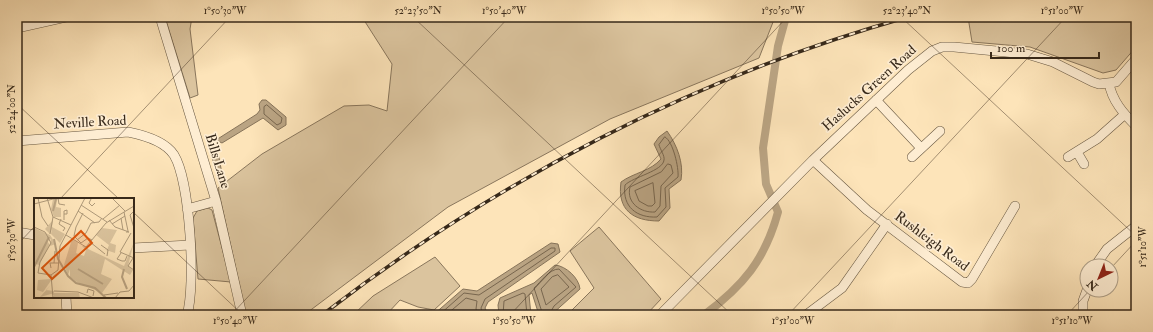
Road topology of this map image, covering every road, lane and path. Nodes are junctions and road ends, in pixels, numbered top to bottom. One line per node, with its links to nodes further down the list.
1 (66, 17): 3 (street)
2 (160, 17): 17 (street, Bills Lane)
3 (18, 25)
4 (1136, 59): 5 (street)
5 (1109, 84): 6 (street, Haslucks Green Road); 7 (street)
6 (876, 100): 11 (street); 15 (street, Haslucks Green Road)
7 (1124, 115): 8 (street); 12 (street)
8 (1136, 126)
9 (940, 131): 11 (street)
10 (17, 141): 19 (street, Neville Road)
11 (921, 148): 13 (street)
12 (1077, 152): 14 (street); 16 (street)
13 (912, 157)
14 (1068, 157)
15 (813, 160): 20 (street, Rushleigh Road); 32 (street, Haslucks Green Road)
16 (1084, 164)
17 (216, 201): 19 (street); 31 (street, Bills Lane)
18 (1015, 206): 20 (street, Rushleigh Road)
19 (187, 209): 24 (street, Neville Road)
20 (887, 224): 33 (street)
21 (1136, 226): 26 (street)
22 (17, 232): 23 (street)
23 (34, 234)
24 (190, 245): 25 (street); 30 (street, Neville Road)
25 (134, 248)
26 (1101, 258)
27 (66, 298): 29 (street)
28 (1084, 298): 34 (street)
29 (67, 315)
30 (187, 315)
31 (242, 315)
32 (660, 315)
33 (806, 315)
34 (1083, 315)

